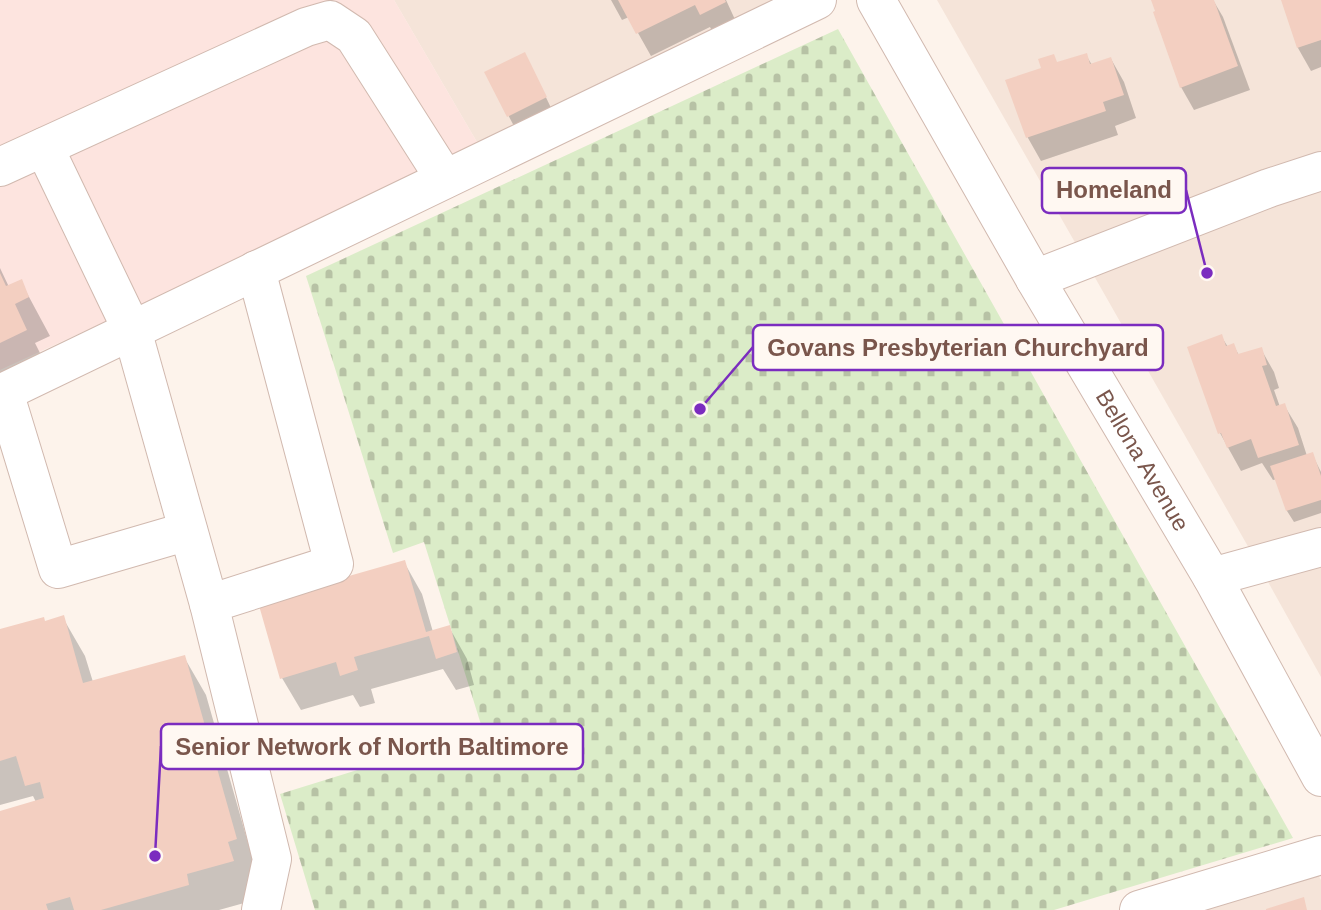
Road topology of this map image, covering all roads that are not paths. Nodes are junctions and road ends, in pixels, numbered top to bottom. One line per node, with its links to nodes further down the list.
1 (817, 0): 7 (street)
2 (876, 0): 9 (street, Bellona Avenue)
3 (316, 11): 4 (street); 7 (street)
4 (44, 148): 5 (street); 10 (street)
5 (0, 167)
6 (1321, 171): 9 (street)
7 (445, 179): 8 (street)
8 (256, 270): 10 (street); 15 (street)
9 (1035, 279): 14 (street, Bellona Avenue)
10 (132, 330): 11 (street); 12 (street)
11 (2, 393): 12 (street)
12 (188, 531): 15 (street)
13 (1321, 547): 14 (street)
14 (1212, 577): 16 (street, Bellona Avenue)
15 (209, 604): 18 (street)
16 (1321, 777)
17 (1321, 855): 19 (street)
18 (261, 910)
19 (1139, 910)

